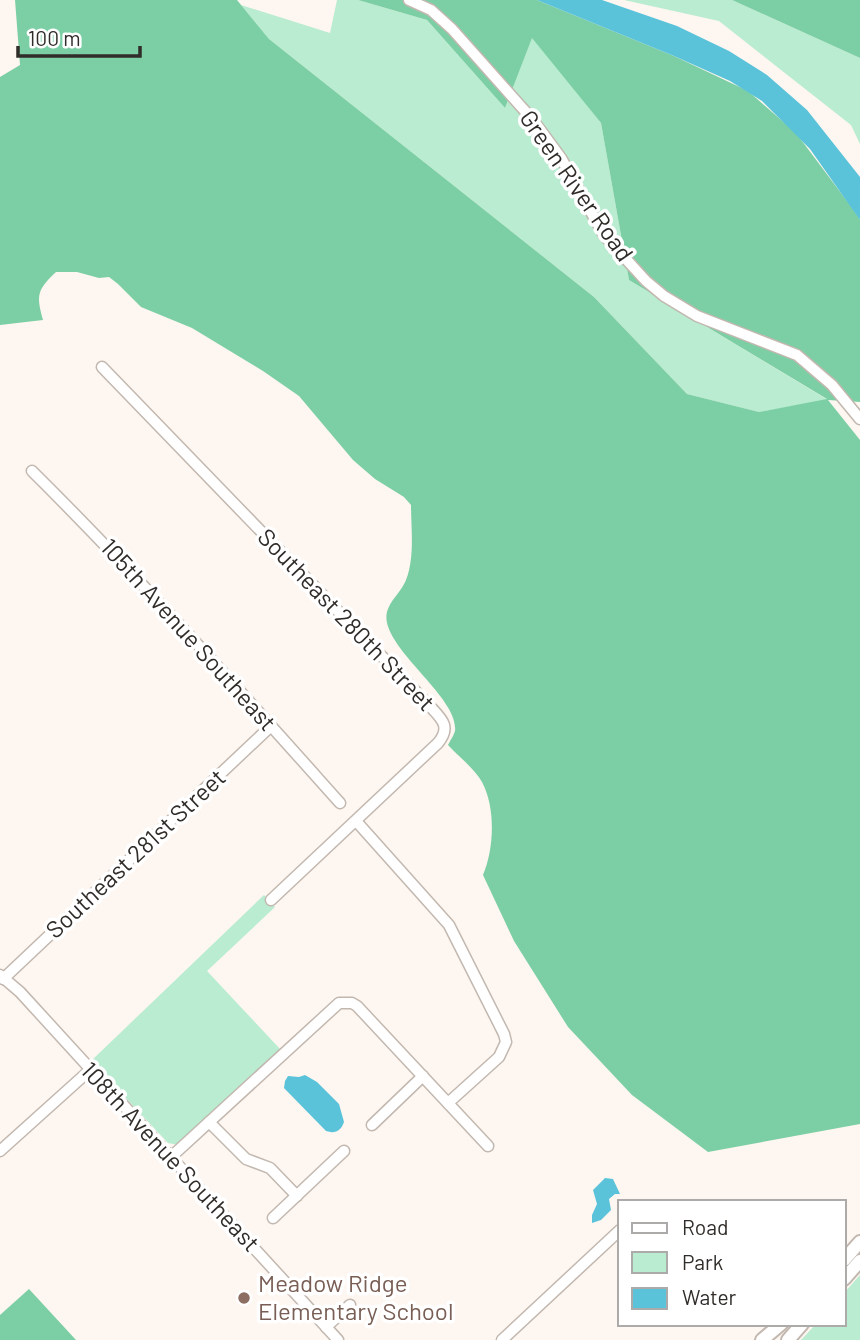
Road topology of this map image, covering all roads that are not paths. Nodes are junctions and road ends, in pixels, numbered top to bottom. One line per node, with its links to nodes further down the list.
1 (409, 0): 3 (street, Green River Road)
2 (102, 367): 7 (street, Southeast 280th Street)
3 (860, 419)
4 (32, 471): 5 (street, 105th Avenue Southeast)
5 (271, 726): 6 (street, 105th Avenue Southeast); 9 (street, Southeast 281st Street)
6 (340, 803)
7 (356, 821): 8 (street, Southeast 280th Street); 12 (street)
8 (271, 900)
9 (1, 978): 10 (street, 108th Avenue Southeast)
10 (90, 1070): 16 (street); 18 (street, 108th Avenue Southeast)
11 (423, 1076): 12 (street); 13 (street); 14 (street)
12 (448, 1103): 15 (street)
13 (209, 1122): 18 (street); 19 (street)
14 (372, 1125)
15 (488, 1146)
16 (0, 1151)
17 (344, 1151): 19 (street)
18 (171, 1157): 28 (street, 108th Avenue Southeast)
19 (297, 1196): 20 (street)
20 (273, 1218)
21 (618, 1232): 31 (street)
22 (860, 1242): 23 (main road)
23 (846, 1258)
24 (860, 1261): 25 (main road)
25 (846, 1277)
26 (349, 1305): 28 (street)
27 (779, 1326): 32 (main road)
28 (326, 1327): 30 (street, 108th Avenue Southeast)
29 (793, 1332): 33 (main road)
30 (338, 1340)
31 (502, 1340)
32 (762, 1340)
33 (774, 1340)

